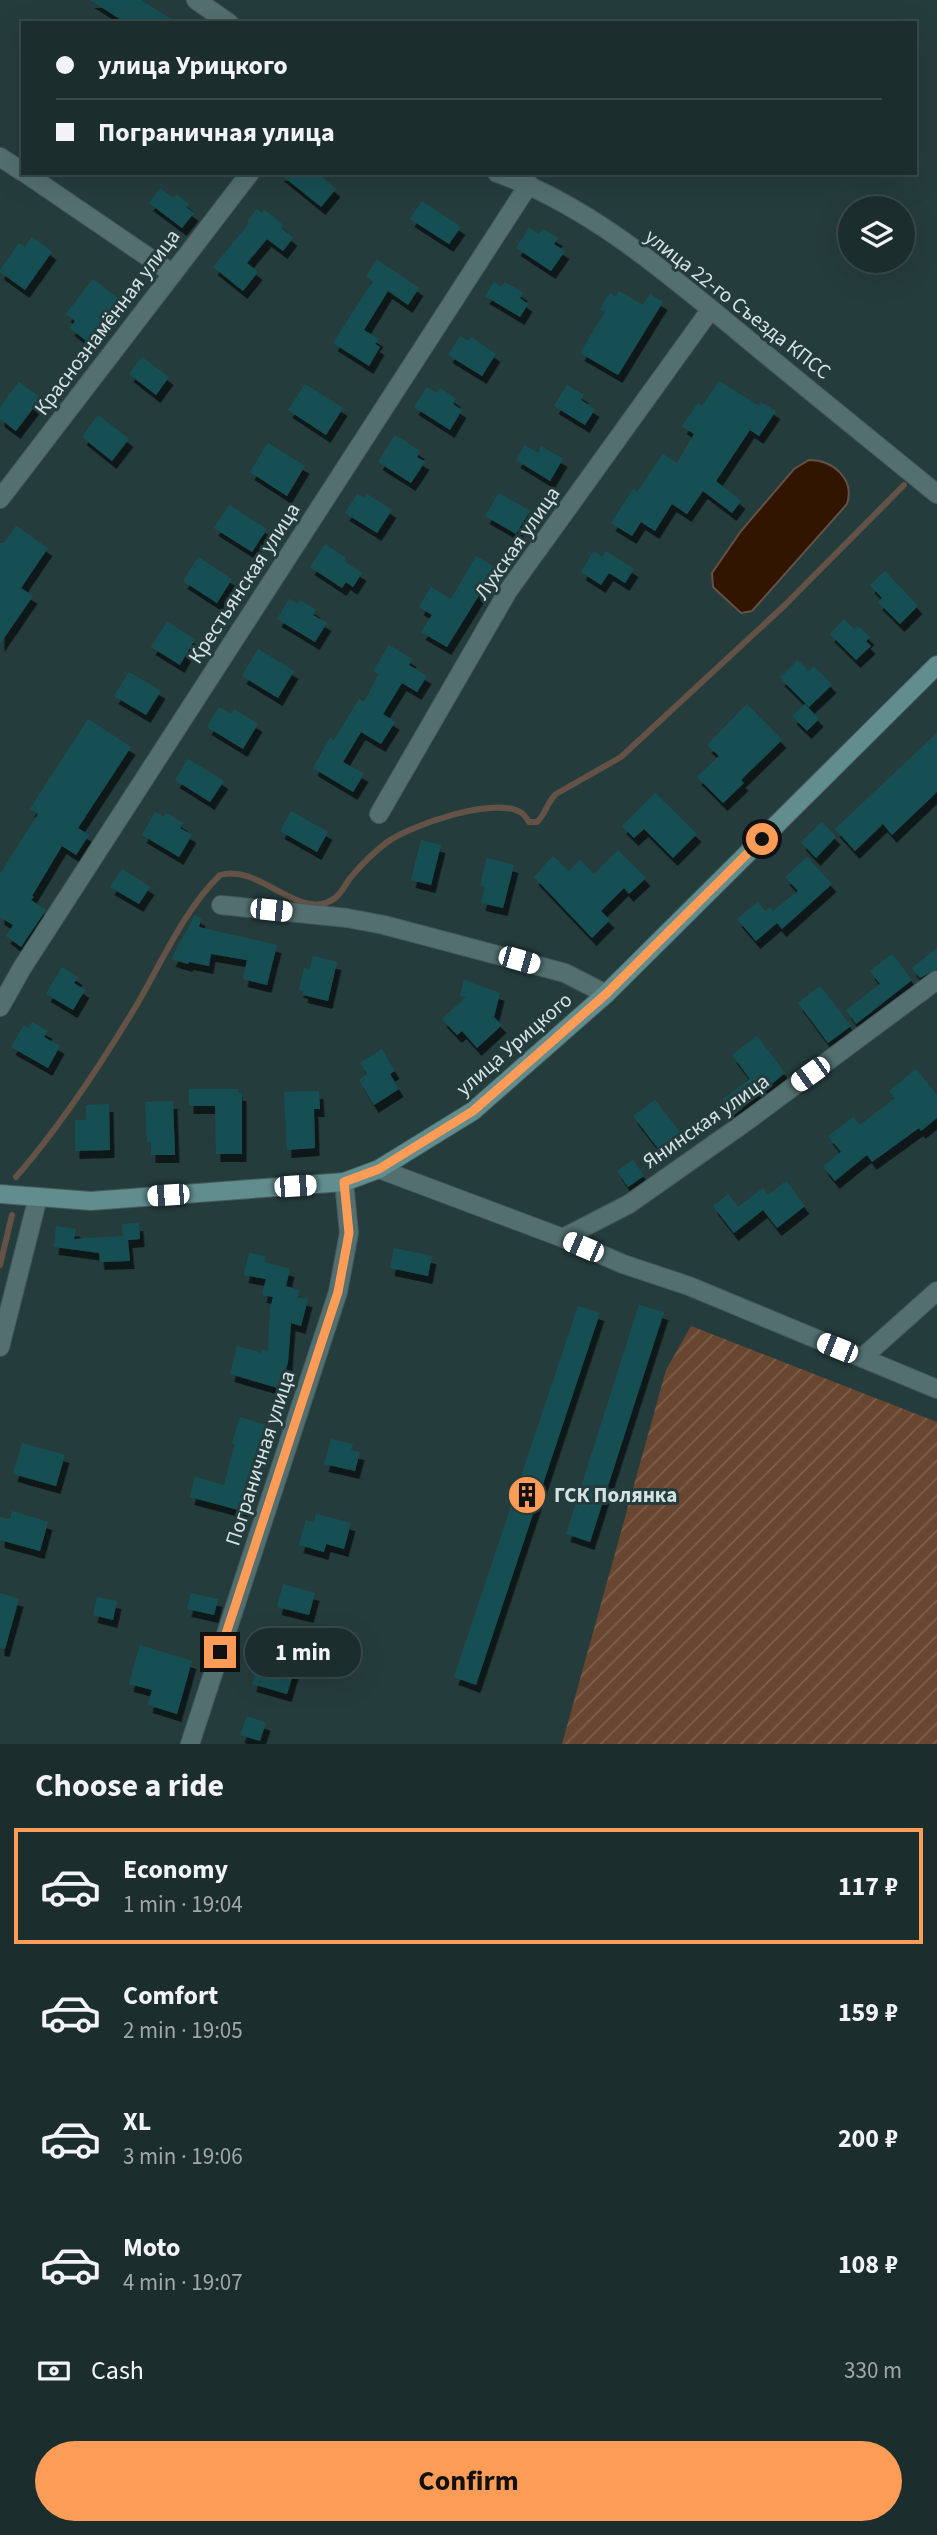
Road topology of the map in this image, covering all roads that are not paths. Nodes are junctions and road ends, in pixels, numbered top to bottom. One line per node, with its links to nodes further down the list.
1 (196, 0): 2 (street)
2 (226, 21)
3 (0, 157): 4 (street)
4 (21, 171)
5 (27, 175): 9 (street)
6 (248, 175): 9 (street, Краснознамённая улица)
7 (503, 175): 8 (street, улица 22-го Съезда КПСС)
8 (529, 184): 10 (street, улица 22-го Съезда КПСС); 18 (street, Крестьянская улица)
9 (173, 274): 12 (street, Краснознамённая улица)
10 (711, 309): 11 (street, улица 22-го Съезда КПСС); 14 (street, Лухская улица)
11 (937, 494)
12 (0, 499)
13 (937, 665): 17 (main road, улица Урицкого)
14 (379, 814)
15 (221, 905): 17 (street)
16 (937, 980): 23 (street, Янинская улица)
17 (606, 994): 19 (main road, улица Урицкого)
18 (0, 1007)
19 (379, 1169): 20 (main road, улица Урицкого); 23 (street)
20 (344, 1182): 22 (main road, улица Урицкого); 28 (street, Пограничная улица)
21 (0, 1194): 22 (main road, улица Урицкого)
22 (38, 1198): 25 (street)
23 (563, 1238): 26 (street)
24 (937, 1291): 26 (street)
25 (0, 1347)
26 (862, 1358): 27 (street)
27 (937, 1389)
28 (190, 1744)

